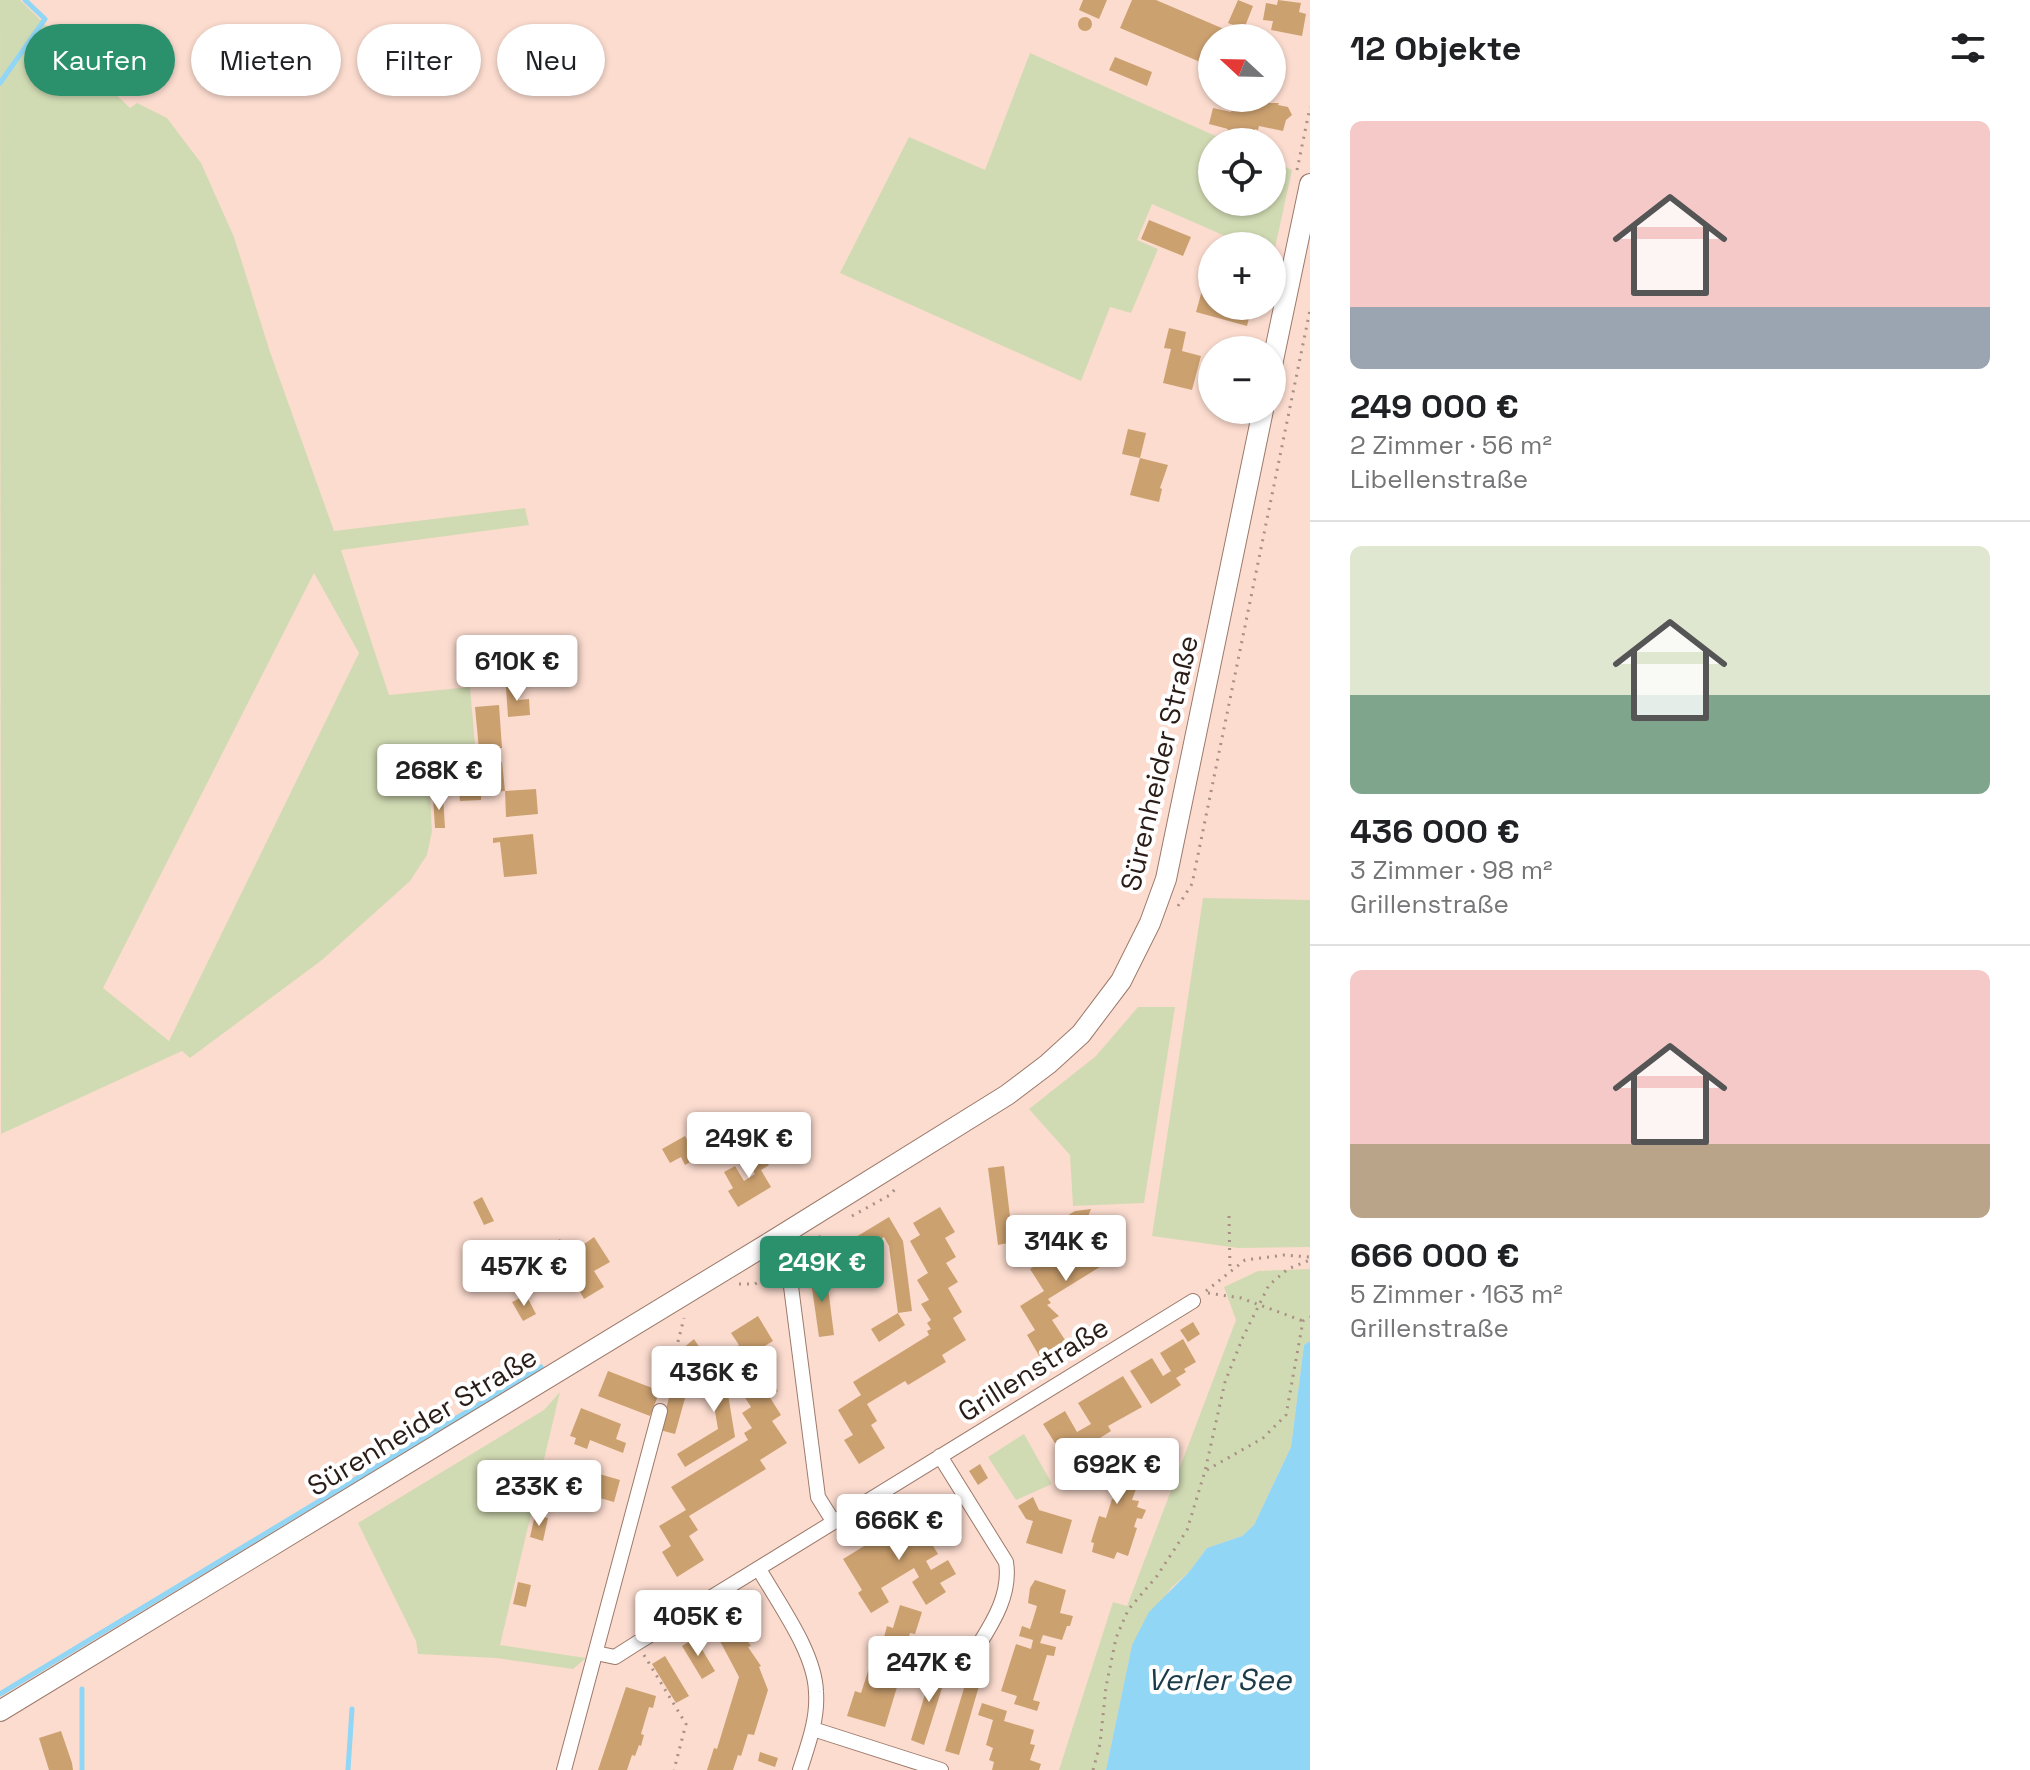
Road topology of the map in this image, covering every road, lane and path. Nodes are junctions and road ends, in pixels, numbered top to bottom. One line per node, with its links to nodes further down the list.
1 (1310, 184): 3 (main road)
2 (1310, 310): 5 (path)
3 (1278, 336)
4 (1260, 424): 10 (main road, Sürenheider Straße)
5 (1177, 906)
6 (902, 1179): 8 (path)
7 (1229, 1216): 13 (path)
8 (850, 1217)
9 (823, 1231): 12 (path)
10 (774, 1240): 12 (street); 28 (main road, Sürenheider Straße)
11 (1310, 1259): 13 (path); 16 (path)
12 (788, 1263): 14 (path); 23 (street)
13 (1230, 1270): 16 (path)
14 (736, 1284)
15 (1193, 1301): 21 (street, Grillenstraße)
16 (1258, 1304): 18 (path); 22 (path)
17 (1310, 1317): 18 (path)
18 (1303, 1321): 22 (path)
19 (671, 1322): 20 (path)
20 (660, 1411): 27 (street)
21 (940, 1456): 23 (street, Grillenstraße); 26 (street, Grillenstraße)
22 (1205, 1471): 34 (path)
23 (833, 1521): 24 (street, Grillenstraße)
24 (759, 1569): 25 (street, Grillenstraße); 29 (street)
25 (637, 1643): 27 (street, Grillenstraße); 31 (path)
26 (978, 1646)
27 (596, 1653): 30 (street)
28 (0, 1711)
29 (813, 1729): 32 (street); 33 (street)
30 (564, 1770)
31 (674, 1770)
32 (800, 1770)
33 (941, 1770)
34 (1093, 1770)

